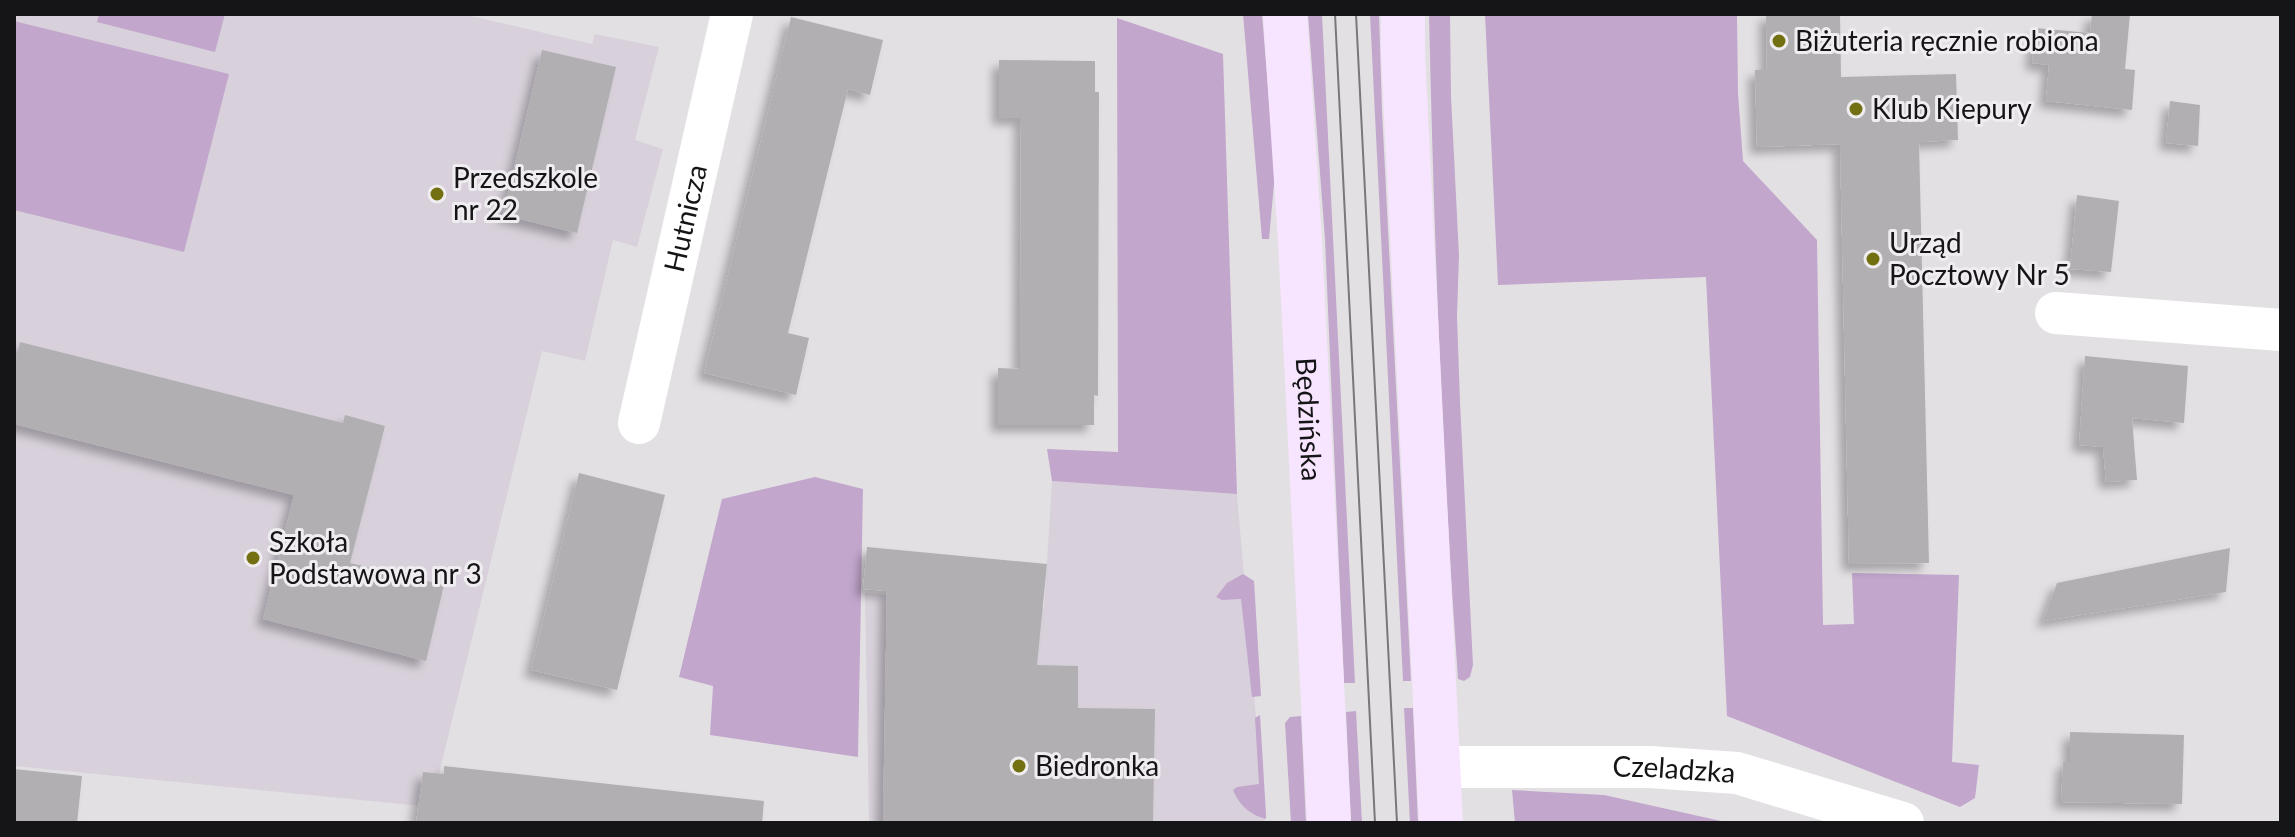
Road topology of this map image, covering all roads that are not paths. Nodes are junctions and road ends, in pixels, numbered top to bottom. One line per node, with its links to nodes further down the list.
1 (732, 14): 6 (street, Hutnicza)
2 (1285, 14): 8 (street, Będzińska)
3 (1403, 14): 7 (street)
4 (2056, 313): 5 (street)
5 (2281, 330)
6 (639, 423)
7 (1438, 767): 9 (street); 10 (street, Czeladzka)
8 (1329, 823)
9 (1441, 823)
10 (1903, 823)

